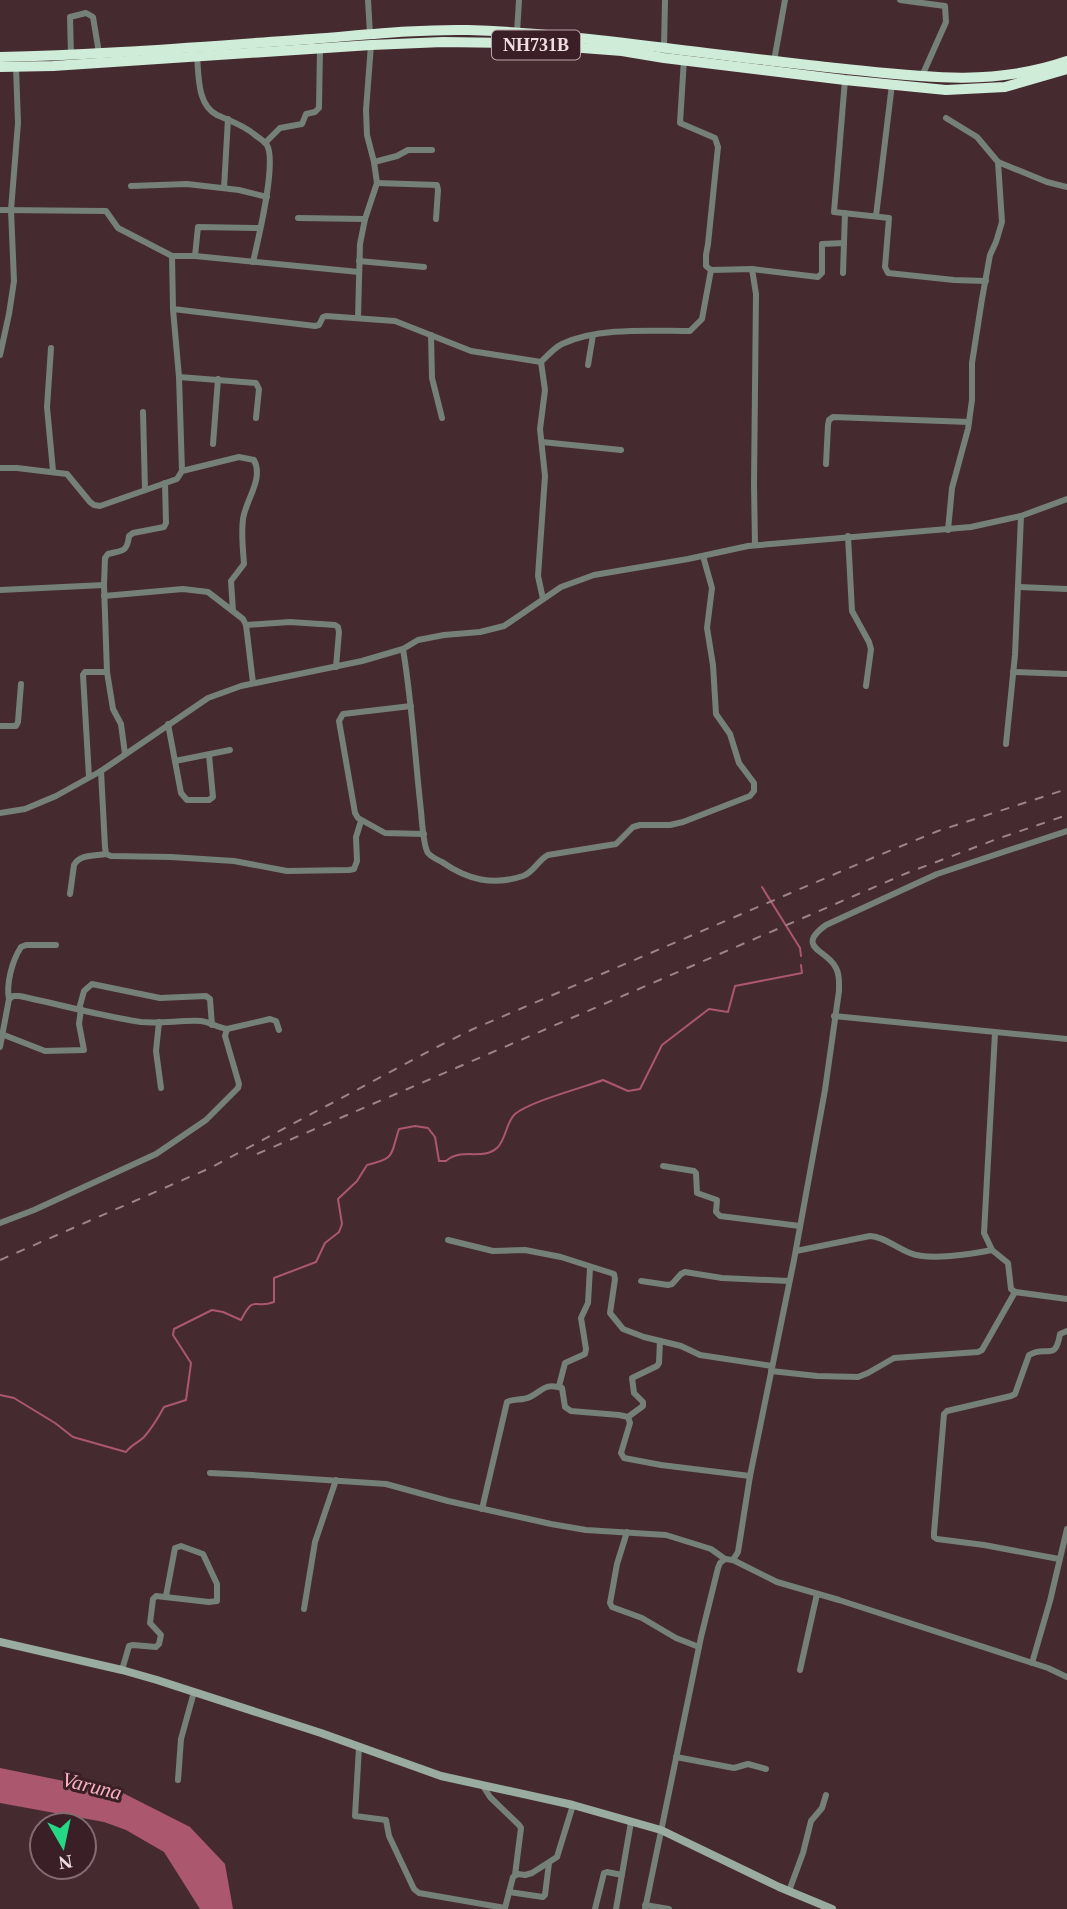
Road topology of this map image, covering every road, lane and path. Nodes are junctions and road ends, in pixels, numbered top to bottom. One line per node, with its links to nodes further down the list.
1 (368, 0): 8 (street)
2 (519, 0): 7 (street)
3 (666, 0): 9 (street)
4 (785, 0): 16 (street)
5 (900, 0): 6 (street)
6 (945, 3): 21 (street)
7 (517, 33): 8 (highway); 9 (highway)
8 (370, 40): 10 (highway, NH731B); 11 (highway); 15 (highway, NH731B); 28 (street)
9 (664, 48): 16 (highway)
10 (320, 49): 14 (highway, NH731B); 26 (street)
11 (99, 53): 12 (highway); 12 (street)
12 (71, 55): 13 (highway)
13 (0, 57)
14 (197, 57): 19 (highway, NH731B); 25 (street)
15 (684, 60): 22 (highway, NH731B); 49 (street)
16 (774, 61): 21 (highway)
17 (1067, 61): 21 (highway)
18 (0, 67): 19 (highway, NH731B)
19 (16, 67): 36 (street)
20 (1067, 69): 23 (highway, NH731B)
21 (922, 76)
22 (845, 80): 23 (highway, NH731B); 37 (street)
23 (892, 84): 38 (street)
24 (947, 118): 29 (street)
25 (228, 120): 26 (street); 33 (street)
26 (265, 143): 34 (street)
27 (432, 150): 28 (street)
28 (374, 162): 30 (street)
29 (998, 162): 32 (street); 53 (street)
30 (377, 183): 40 (street); 41 (street)
31 (131, 186): 33 (street)
32 (1067, 187)
33 (224, 188): 34 (street)
34 (267, 197): 42 (street)
35 (0, 210): 36 (street)
36 (11, 210): 44 (street); 59 (street)
37 (845, 213): 38 (street); 43 (street)
38 (876, 216): 53 (street)
39 (298, 218): 40 (street)
40 (365, 219): 46 (street)
41 (436, 219)
42 (260, 228): 45 (street); 47 (street)
43 (844, 243): 50 (street); 52 (street)
44 (172, 256): 45 (street); 54 (street)
45 (195, 256): 47 (street)
46 (359, 261): 48 (street); 51 (street)
47 (253, 262): 51 (street)
48 (424, 267)
49 (710, 270): 50 (street); 57 (street)
50 (752, 270): 81 (street)
51 (359, 272): 55 (street)
52 (843, 273)
53 (986, 281): 67 (street)
54 (173, 309): 55 (street); 62 (street)
55 (358, 318): 56 (street)
56 (431, 335): 60 (street); 66 (street)
57 (593, 335): 60 (street); 61 (street)
58 (51, 348): 73 (street)
59 (0, 355)
60 (541, 362): 68 (street)
61 (588, 365)
62 (179, 377): 63 (street); 74 (street)
63 (218, 379): 65 (street); 69 (street)
64 (143, 412): 76 (street)
65 (256, 418)
66 (442, 418)
67 (969, 422): 71 (street); 79 (street)
68 (542, 442): 70 (street); 88 (street)
69 (212, 444)
70 (621, 450)
71 (826, 464)
72 (0, 468): 73 (street)
73 (53, 471): 76 (street)
74 (182, 471): 75 (street); 89 (street)
75 (165, 483): 76 (street); 83 (street)
76 (145, 490)
77 (1067, 499): 78 (street)
78 (1021, 516): 79 (street); 84 (street)
79 (948, 530): 80 (street)
80 (848, 536): 81 (street); 98 (street)
81 (755, 545): 82 (street)
82 (703, 556): 88 (street); 112 (street)
83 (104, 585): 86 (street); 87 (street)
84 (1019, 587): 85 (street); 94 (street)
85 (1067, 589)
86 (0, 590)
87 (104, 596): 89 (street); 93 (street)
88 (543, 599): 91 (street)
89 (233, 611): 90 (street)
90 (246, 625): 92 (street); 96 (street)
91 (403, 649): 92 (street); 99 (street)
92 (336, 667): 96 (street)
93 (107, 672): 104 (street); 108 (street)
94 (1013, 672): 95 (street); 102 (street)
95 (1067, 674)
96 (253, 683): 100 (street)
97 (21, 684): 101 (street)
98 (866, 687)
99 (411, 706): 110 (street); 112 (street)
100 (168, 724): 104 (street); 106 (street)
101 (0, 726)
102 (1006, 744)
103 (230, 750): 105 (street)
104 (125, 754): 107 (street)
105 (209, 755): 106 (street); 106 (street)
106 (175, 761)
107 (101, 771): 108 (street); 113 (street)
108 (89, 777): 109 (street)
109 (0, 813)
110 (361, 821): 112 (street); 113 (street)
111 (1067, 831): 118 (street)
112 (424, 834)
113 (106, 854): 114 (street)
114 (70, 894)
115 (56, 945): 116 (street)
116 (6, 996): 117 (street); 124 (street)
117 (80, 1009): 119 (street); 120 (street); 124 (street)
118 (834, 1016): 123 (street); 130 (street)
119 (159, 1022): 120 (street); 127 (street)
120 (212, 1025): 121 (street)
121 (227, 1028): 122 (street); 129 (street)
122 (279, 1030)
123 (995, 1032): 125 (street); 132 (street)
124 (4, 1035): 126 (street)
125 (1067, 1039)
126 (0, 1044)
127 (161, 1088)
128 (663, 1166): 130 (street)
129 (0, 1223)
130 (800, 1226): 133 (street)
131 (448, 1240): 134 (street)
132 (992, 1250): 133 (street); 137 (street)
133 (796, 1251): 136 (street)
134 (590, 1268): 140 (street); 142 (street)
135 (641, 1281): 136 (street)
136 (789, 1282): 141 (street)
137 (1015, 1292): 138 (street); 141 (street)
138 (1067, 1299)
139 (1067, 1331): 151 (street)
140 (660, 1340): 141 (street); 143 (street)
141 (772, 1369): 145 (street)
142 (559, 1386): 143 (street); 147 (street)
143 (628, 1417): 145 (street)
144 (210, 1473): 146 (street)
145 (750, 1476): 152 (street)
146 (336, 1480): 147 (street); 155 (street)
147 (482, 1509): 149 (street)
148 (1067, 1529): 151 (street)
149 (627, 1532): 150 (street); 157 (street)
150 (725, 1559): 152 (street); 157 (street)
151 (1059, 1559): 158 (street)
152 (733, 1560): 153 (street)
153 (817, 1594): 158 (street); 160 (street)
154 (166, 1596): 154 (street); 159 (street)
155 (304, 1609)
156 (0, 1642): 159 (street)
157 (699, 1647): 164 (street)
158 (1032, 1663): 161 (street)
159 (122, 1670): 162 (street)
160 (800, 1670)
161 (1067, 1677)
162 (194, 1692): 163 (street); 166 (street)
163 (359, 1747): 167 (street); 176 (street)
164 (676, 1757): 165 (street); 171 (street)
165 (766, 1769)
166 (177, 1780)
167 (483, 1786): 169 (street); 173 (street)
168 (826, 1795): 175 (street)
169 (573, 1805): 170 (street); 172 (street)
170 (631, 1822): 171 (street); 174 (street)
171 (661, 1830): 175 (street); 177 (street)
172 (549, 1863): 173 (street); 176 (street)
173 (515, 1875): 176 (street)
174 (622, 1875): 178 (street); 179 (street)
175 (789, 1891): 181 (street)
176 (509, 1892)
177 (645, 1907): 180 (street)
178 (595, 1909)
179 (616, 1909)
180 (669, 1909)
181 (829, 1909)

